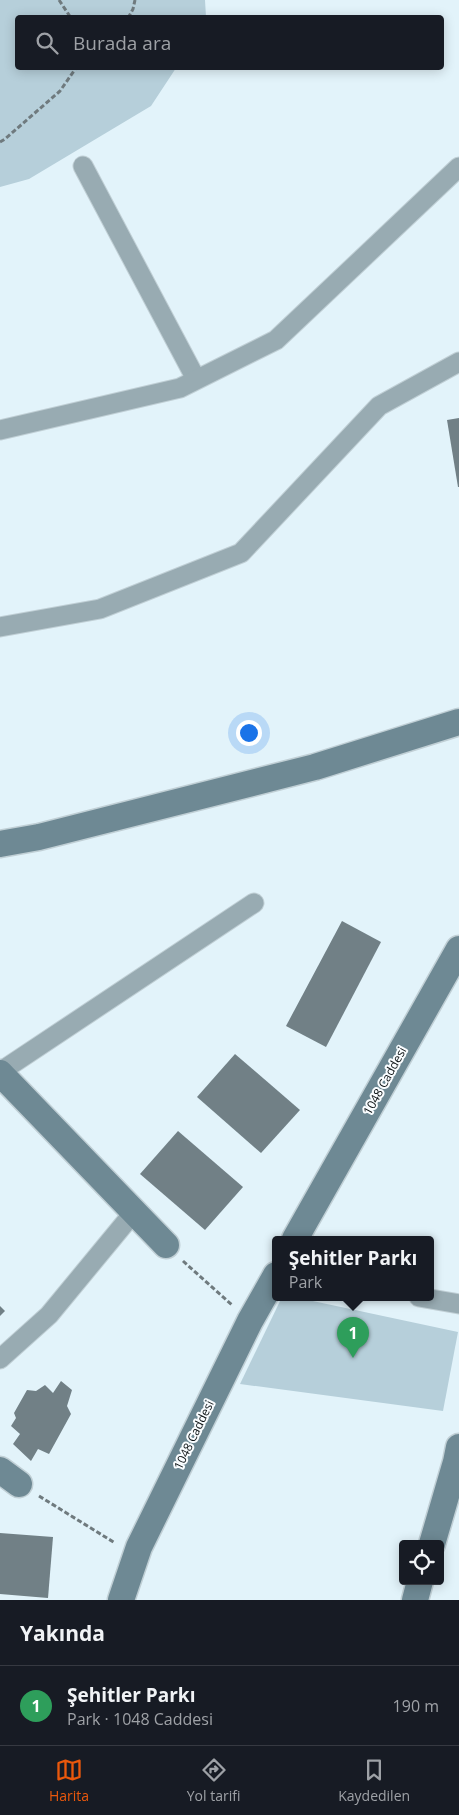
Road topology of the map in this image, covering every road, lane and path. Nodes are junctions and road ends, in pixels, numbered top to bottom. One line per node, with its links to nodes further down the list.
1 (59, 0): 5 (path)
2 (131, 0): 4 (path)
3 (135, 0): 4 (path)
4 (133, 9): 6 (path)
5 (69, 15)
6 (130, 15)
7 (75, 70): 8 (path)
8 (0, 142)
9 (83, 166): 12 (street)
10 (459, 167): 12 (street)
11 (459, 362): 14 (street)
12 (196, 379): 13 (street)
13 (0, 430)
14 (0, 627)
15 (459, 722): 16 (street)
16 (0, 844)
17 (254, 903): 19 (street)
18 (459, 950): 21 (street, 1048 Caddesi)
19 (0, 1072): 20 (street)
20 (134, 1212): 22 (street); 27 (street)
21 (298, 1236)
22 (166, 1245): 26 (path)
23 (272, 1282): 26 (street, 1048 Caddesi)
24 (434, 1300): 25 (street)
25 (459, 1304)
26 (250, 1321): 31 (street, 1048 Caddesi)
27 (0, 1359)
28 (459, 1447): 30 (street)
29 (10, 1477): 31 (path)
30 (433, 1540)
31 (136, 1556): 33 (street, 1048 Caddesi)
32 (419, 1585): 34 (street)
33 (121, 1600)
34 (415, 1600)

